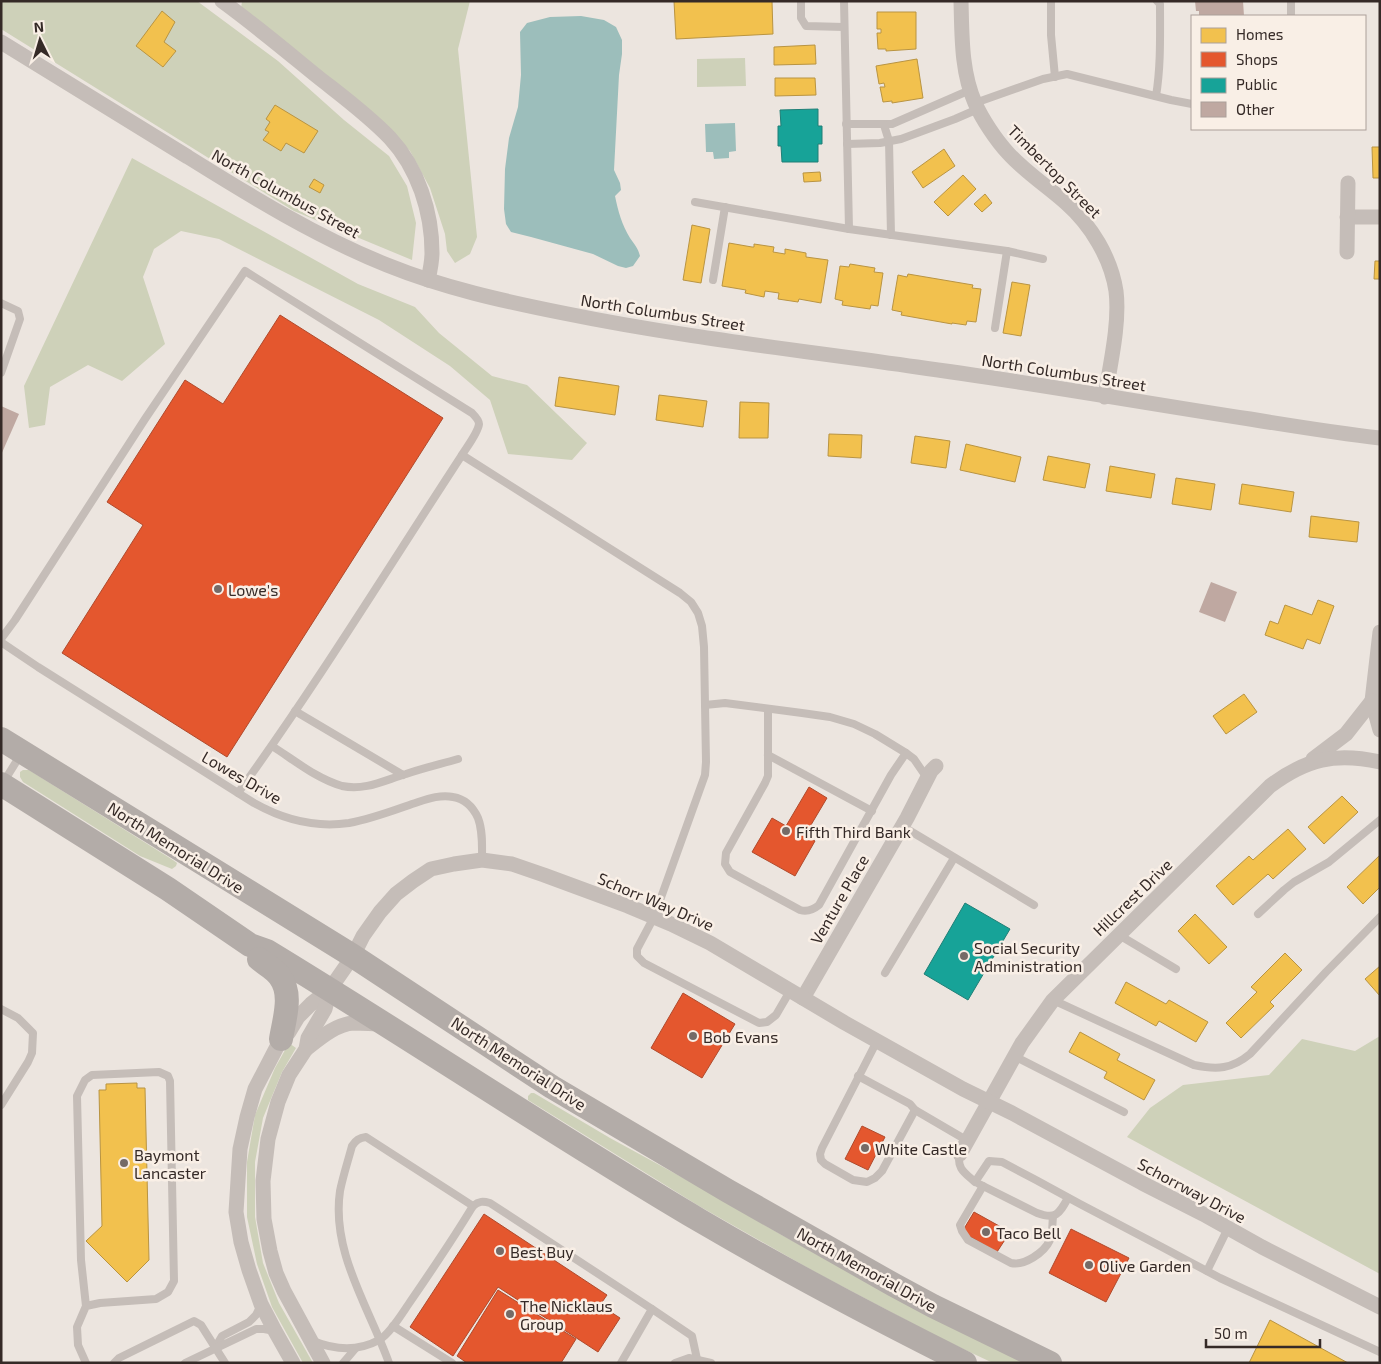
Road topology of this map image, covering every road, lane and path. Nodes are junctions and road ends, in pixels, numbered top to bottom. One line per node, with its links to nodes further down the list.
1 (222, 1): 29 (street)
2 (801, 1): 9 (lane)
3 (844, 1): 9 (lane)
4 (961, 1): 13 (street, Timbertop Street)
5 (1051, 1): 11 (lane)
6 (1291, 1): 8 (lane)
7 (1160, 2): 12 (lane)
8 (1291, 15)
9 (844, 27): 15 (lane)
10 (1, 42): 29 (street, North Columbus Street)
11 (1055, 77): 12 (lane); 13 (lane)
12 (1156, 96): 14 (lane)
13 (974, 101): 16 (lane); 17 (lane); 34 (street, Timbertop Street)
14 (1191, 104)
15 (846, 124): 16 (lane); 18 (lane)
16 (884, 125): 17 (lane)
17 (889, 141): 18 (lane); 25 (lane)
18 (847, 144): 24 (lane)
19 (1348, 183): 22 (street)
20 (695, 202): 21 (lane)
21 (725, 207): 24 (lane); 30 (lane)
22 (1347, 217): 23 (street); 27 (street)
23 (1380, 217)
24 (849, 228): 25 (lane)
25 (891, 235): 26 (lane)
26 (1007, 252): 28 (lane); 32 (lane)
27 (1347, 252)
28 (1043, 259)
29 (428, 280): 34 (street, North Columbus Street)
30 (713, 280)
31 (1, 303): 33 (lane)
32 (994, 328)
33 (1, 373)
34 (1105, 396): 35 (street, North Columbus Street)
35 (1380, 438)
36 (462, 455): 38 (lane); 39 (lane); 42 (lane)
37 (1380, 632): 40 (street)
38 (1, 640): 56 (lane, Lowes Drive)
39 (705, 705): 41 (lane); 64 (lane)
40 (1373, 707): 43 (street); 51 (street, Hillcrest Drive)
41 (768, 709): 47 (lane); 48 (lane)
42 (295, 711): 45 (lane); 53 (lane)
43 (1380, 730)
44 (1, 739): 46 (main road, North Memorial Drive)
45 (272, 746): 53 (lane); 56 (lane)
46 (22, 752): 55 (lane); 68 (main road, North Memorial Drive)
47 (906, 753): 54 (lane); 57 (lane)
48 (768, 755): 57 (lane); 57 (lane)
49 (458, 759): 53 (lane)
50 (1380, 762): 51 (street, Hillcrest Drive)
51 (1306, 764): 66 (street, Hillcrest Drive)
52 (936, 766): 54 (street, Venture Place)
53 (403, 775)
54 (927, 778): 59 (street, Venture Place)
55 (2, 784): 67 (main road)
56 (238, 793): 61 (lane, Lowes Drive)
57 (872, 811)
58 (1380, 820): 63 (lane)
59 (902, 826): 60 (lane); 72 (street, Venture Place)
60 (954, 858): 62 (lane); 70 (lane)
61 (482, 860): 64 (street, Schorr Way Drive); 68 (street, Schorr Way Drive)
62 (1034, 905)
63 (1258, 914)
64 (654, 917): 72 (street, Schorr Way Drive); 72 (lane)
65 (1380, 917): 73 (lane)
66 (1119, 935): 69 (lane); 73 (street, Hillcrest Drive)
67 (250, 945): 71 (main road); 76 (main road)
68 (353, 956): 71 (street, Schorr Way Drive); 118 (main road, North Memorial Drive)
69 (1176, 969)
70 (884, 973)
71 (330, 989): 75 (main road); 76 (street); 78 (street)
72 (796, 994): 77 (street, Schorr Way Drive)
73 (1053, 1000): 79 (street, Hillcrest Drive)
74 (1, 1009): 82 (lane)
75 (385, 1024): 78 (street); 117 (main road)
76 (281, 1039): 93 (street)
77 (877, 1041): 80 (lane); 81 (street, Schorr Way Drive)
78 (306, 1048): 99 (street)
79 (1014, 1056): 81 (street, Hillcrest Drive); 84 (lane)
80 (858, 1076): 83 (lane); 83 (lane)
81 (989, 1103): 85 (street, Hillcrest Drive); 91 (street, Schorrway Drive)
82 (1, 1105)
83 (915, 1110): 85 (lane)
84 (1124, 1112)
85 (964, 1147): 86 (lane)
86 (975, 1182): 87 (lane); 88 (lane)
87 (983, 1186): 90 (lane); 90 (lane)
88 (1068, 1198): 90 (lane); 92 (lane)
89 (473, 1206): 96 (lane); 97 (lane); 100 (lane)
90 (1053, 1217)
91 (1228, 1228): 92 (lane); 95 (street, Schorrway Drive)
92 (1207, 1271): 103 (lane)
93 (261, 1304): 98 (street); 101 (lane)
94 (86, 1306): 94 (lane); 105 (lane)
95 (1380, 1307)
96 (652, 1309): 104 (lane); 114 (lane)
97 (393, 1326): 100 (lane); 113 (lane)
98 (275, 1331): 101 (lane); 109 (street)
99 (311, 1340): 102 (lane); 110 (street)
100 (380, 1340): 102 (lane); 112 (lane)
101 (215, 1348): 106 (lane); 107 (lane); 108 (lane)
102 (356, 1349): 111 (lane)
103 (1380, 1352)
104 (696, 1359): 115 (lane); 116 (lane)
105 (86, 1363)
106 (114, 1363)
107 (185, 1363)
108 (225, 1363)
109 (293, 1363)
110 (324, 1363)
111 (343, 1363)
112 (389, 1363)
113 (452, 1363)
114 (621, 1363)
115 (675, 1363)
116 (711, 1363)
117 (965, 1363)
118 (1050, 1363)

